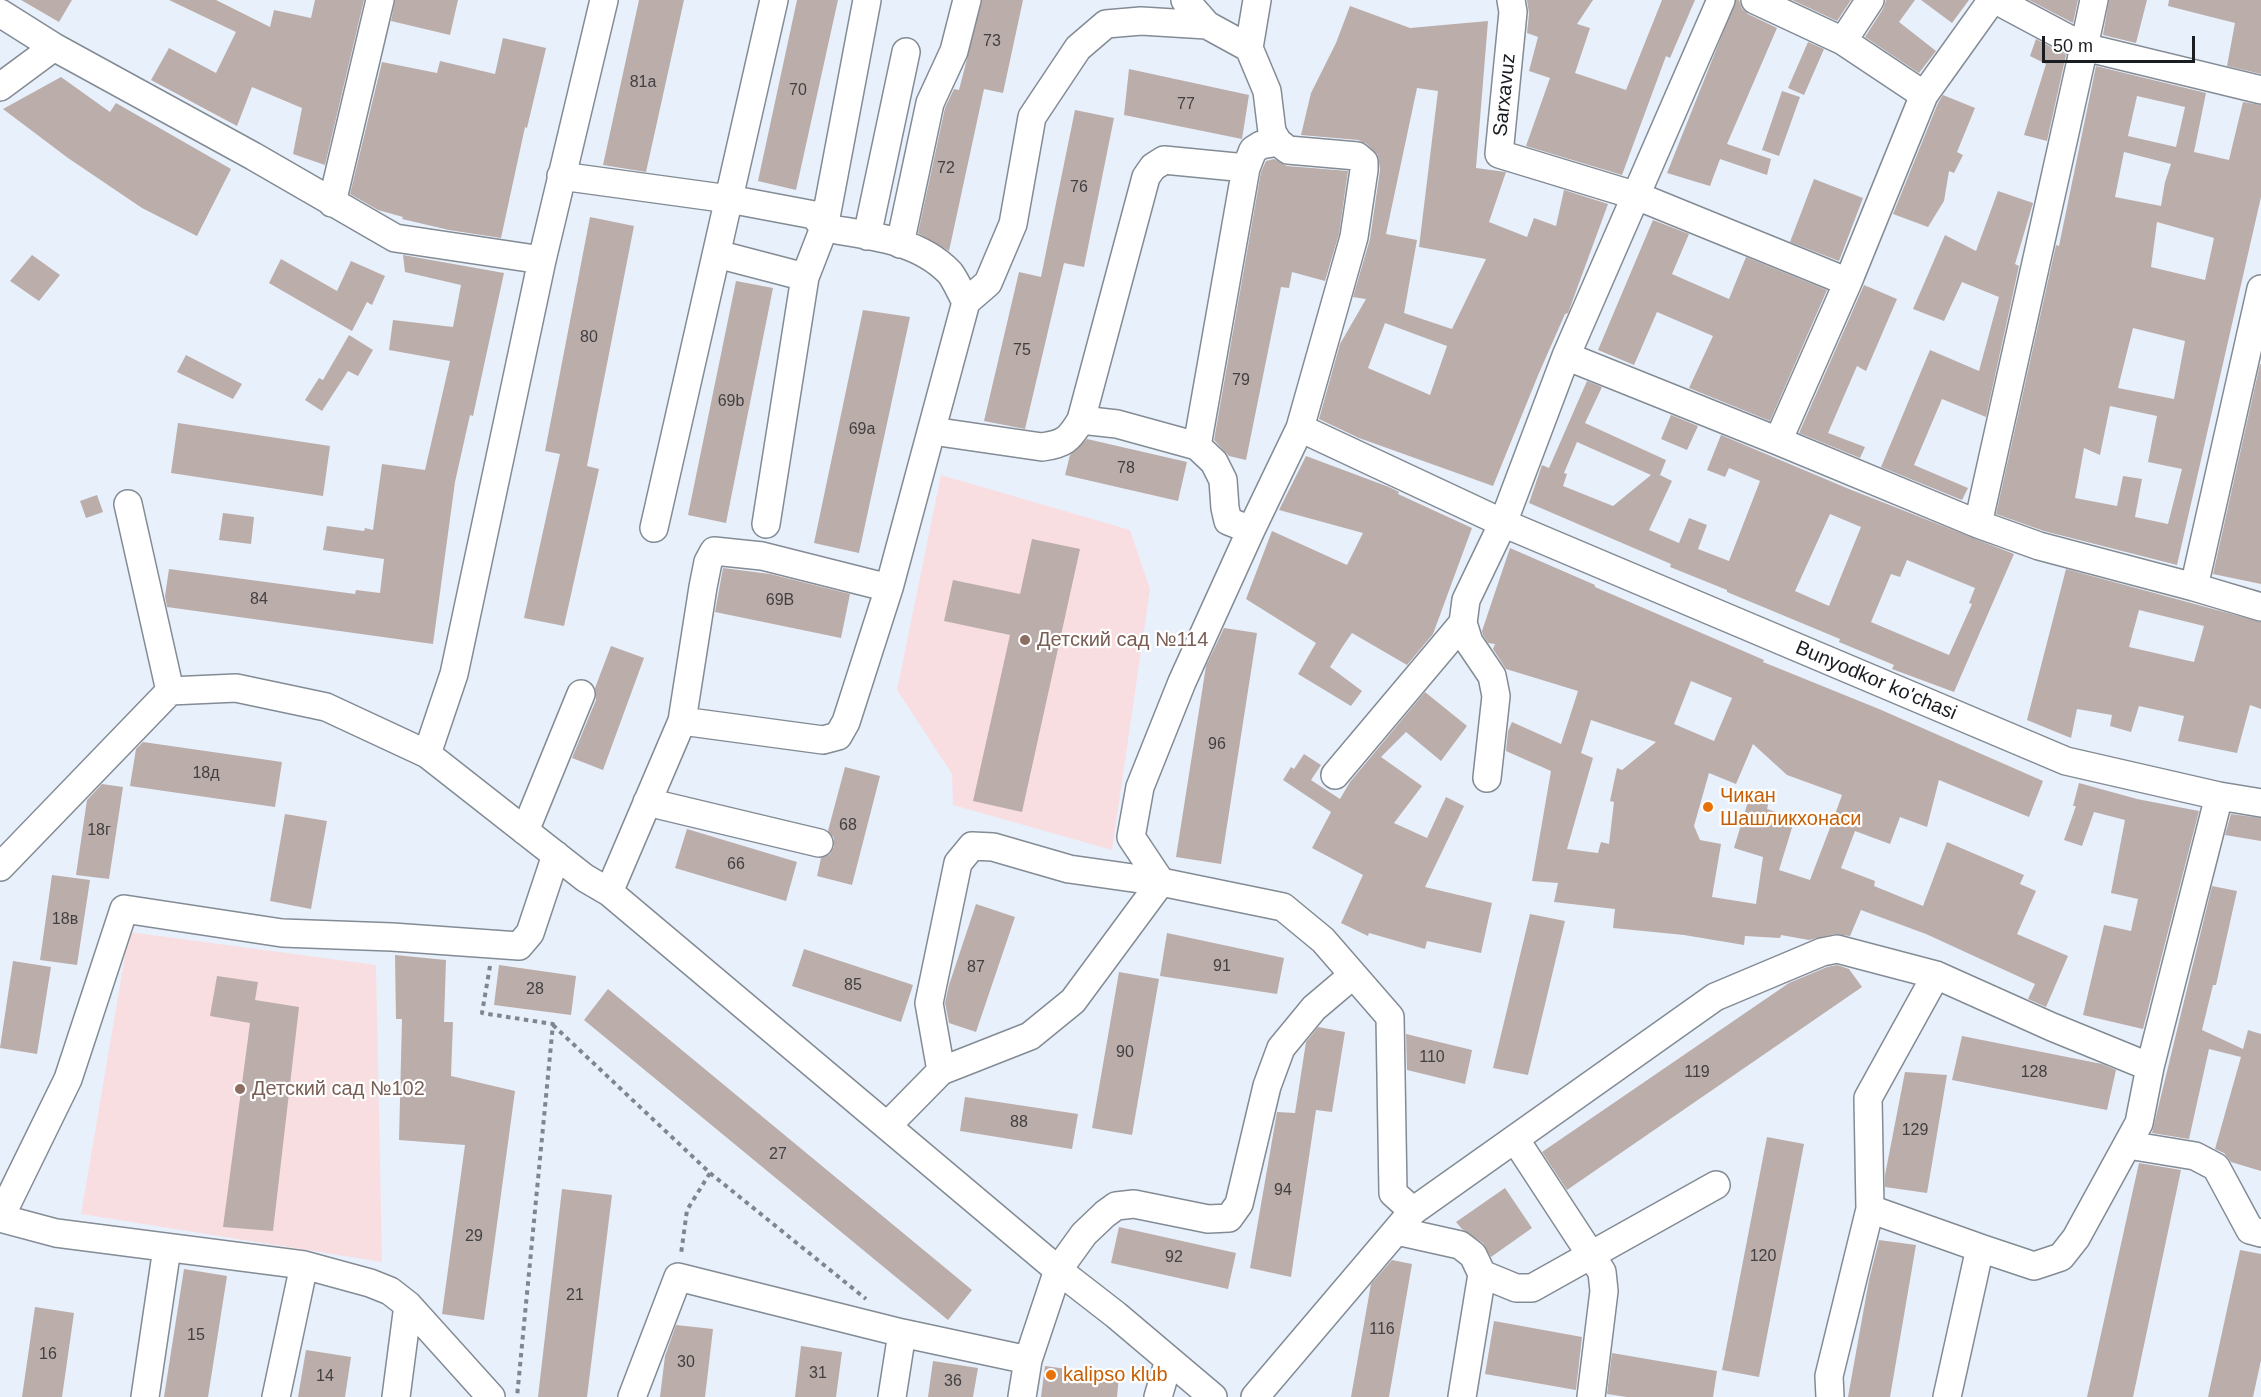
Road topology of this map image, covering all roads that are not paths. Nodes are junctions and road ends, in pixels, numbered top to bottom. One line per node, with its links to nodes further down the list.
1 (380, 0): 29 (street)
2 (604, 0): 26 (street)
3 (774, 0): 28 (street)
4 (867, 0): 30 (street)
5 (967, 0): 32 (street)
6 (1185, 0): 15 (street)
7 (1257, 0): 19 (street)
8 (1510, 0): 27 (street, Sarxavuz)
9 (1721, 0): 27 (street)
10 (1755, 0): 16 (street)
11 (1870, 0): 16 (street)
12 (1994, 0): 18 (street); 23 (street)
13 (2094, 0): 18 (street)
14 (0, 13): 17 (street)
15 (1207, 25): 19 (street); 38 (street)
16 (1844, 41): 23 (street)
17 (54, 47): 21 (street); 29 (street)
18 (2084, 47): 22 (street); 48 (street)
19 (1249, 48): 24 (street)
20 (906, 52): 31 (street)
21 (0, 87)
22 (2261, 90)
23 (1924, 95): 36 (street)
24 (1278, 142): 25 (street); 41 (street)
25 (1246, 168): 40 (street); 44 (street)
26 (561, 176): 28 (street); 34 (street)
27 (1637, 196): 36 (street); 39 (street)
28 (729, 199): 30 (street); 33 (street)
29 (332, 203): 34 (street)
30 (824, 228): 31 (street); 35 (street)
31 (867, 236): 32 (street)
32 (900, 244): 38 (street)
33 (717, 254): 35 (street); 49 (street)
34 (542, 260): 58 (street)
35 (805, 277): 47 (street)
36 (1848, 282): 43 (street)
37 (2261, 290): 51 (street)
38 (966, 302): 42 (street)
39 (1566, 356): 43 (street); 46 (street)
40 (1081, 420): 42 (street); 44 (street)
41 (1300, 429): 46 (street, Bunyodkor ko'chasi); 50 (street)
42 (932, 431): 52 (street)
43 (1778, 441): 48 (street)
44 (1197, 446): 50 (street)
45 (128, 504): 55 (street)
46 (1503, 523): 54 (street); 61 (street, Bunyodkor ko'chasi)
47 (766, 524)
48 (1978, 524): 51 (street)
49 (654, 528)
50 (1251, 530): 68 (street)
51 (2194, 587): 53 (street)
52 (889, 588): 57 (street); 57 (street)
53 (2261, 607)
54 (1463, 623): 59 (street); 60 (street)
55 (170, 691): 58 (street); 67 (street)
56 (582, 694): 64 (street)
57 (682, 721): 62 (street)
58 (427, 754): 64 (street)
59 (1335, 775)
60 (1487, 778)
61 (2219, 796): 63 (street, Bunyodkor ko'chasi); 72 (street)
62 (647, 802): 65 (street); 69 (street)
63 (2261, 803)
64 (525, 831): 66 (street)
65 (819, 843)
66 (556, 855): 69 (street); 79 (street)
67 (0, 867)
68 (1161, 882): 70 (street); 73 (street); 73 (street)
69 (609, 892): 74 (street)
70 (1353, 975): 80 (street); 86 (street)
71 (1936, 975): 72 (street); 75 (street); 78 (street)
72 (2150, 1067): 76 (street)
73 (940, 1071): 74 (street)
74 (887, 1126): 86 (street)
75 (1515, 1139): 80 (street); 84 (street)
76 (2128, 1145): 81 (street); 83 (street)
77 (1716, 1185): 84 (street)
78 (1870, 1209): 83 (street); 104 (street)
79 (0, 1218): 82 (street)
80 (1405, 1221): 87 (street); 101 (street)
81 (2261, 1233)
82 (167, 1248): 85 (street); 92 (street)
83 (1980, 1248): 105 (street)
84 (1592, 1254): 87 (street); 103 (street)
85 (303, 1265): 88 (street); 93 (street)
86 (1058, 1270): 90 (street); 91 (street)
87 (1482, 1274): 102 (street)
88 (408, 1305): 94 (street); 95 (street)
89 (902, 1333): 90 (street); 96 (street); 97 (street)
90 (1028, 1360): 98 (street)
91 (1169, 1360): 99 (street); 100 (street)
92 (145, 1397)
93 (276, 1397)
94 (396, 1397)
95 (491, 1397)
96 (632, 1397)
97 (892, 1397)
98 (1022, 1397)
99 (1158, 1397)
100 (1213, 1397)
101 (1255, 1397)
102 (1462, 1397)
103 (1591, 1397)
104 (1830, 1397)
105 (1947, 1397)

